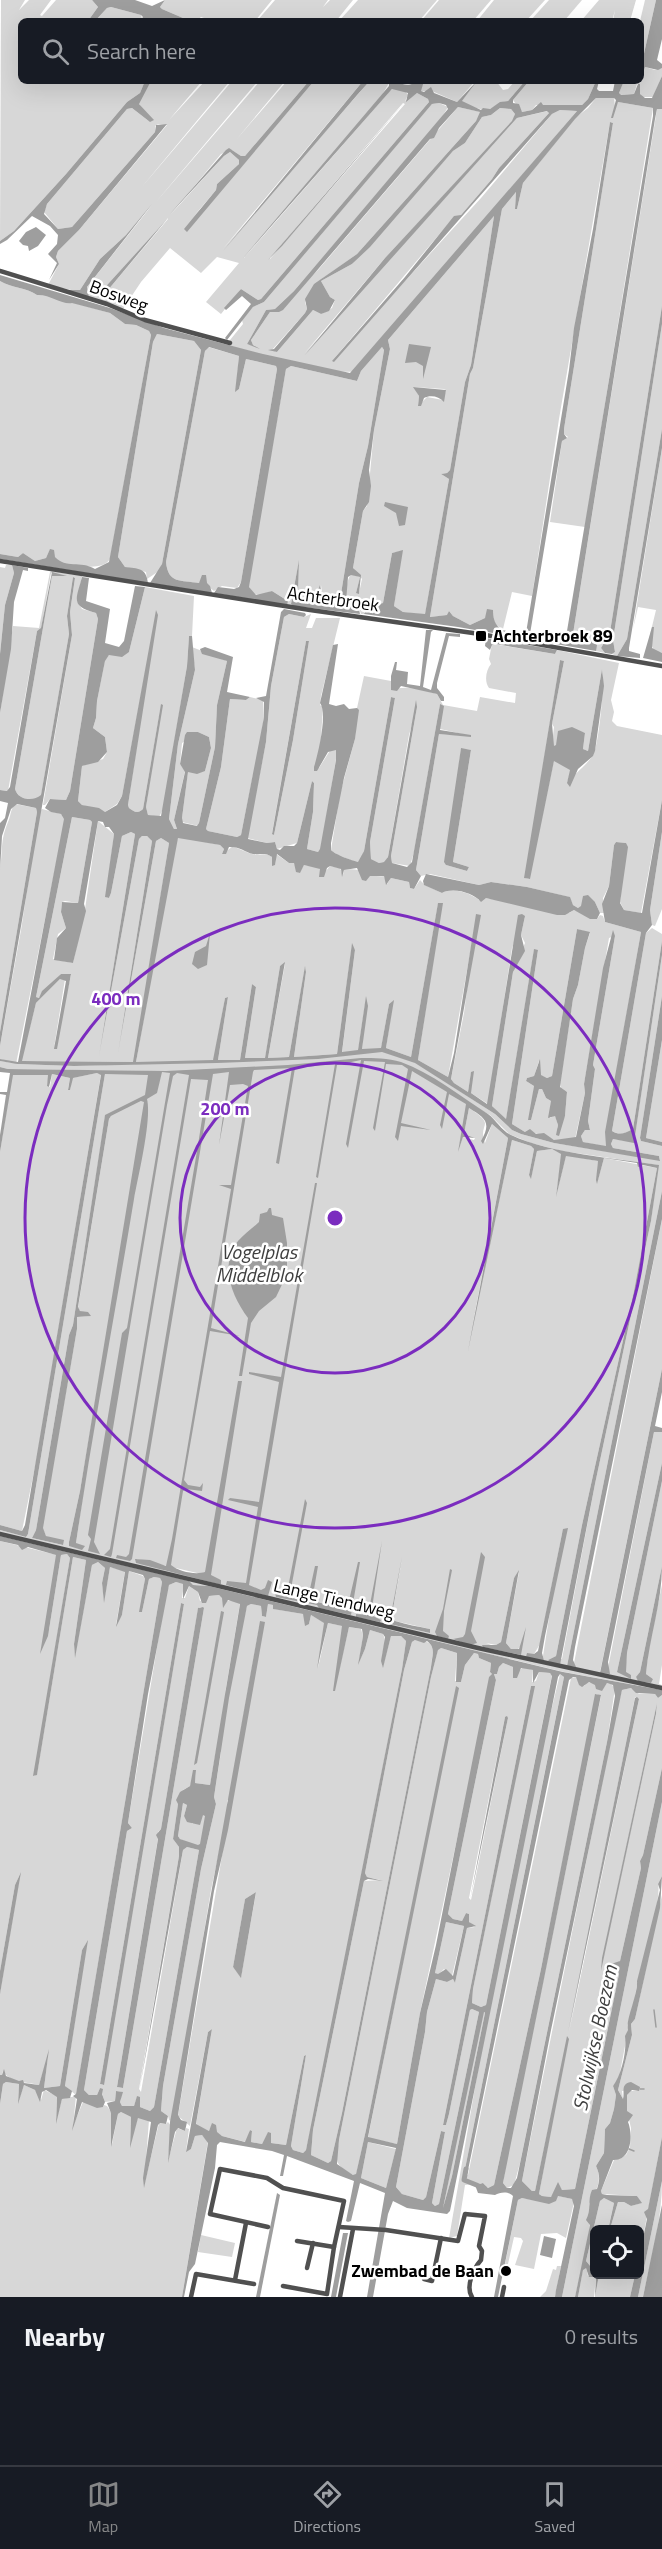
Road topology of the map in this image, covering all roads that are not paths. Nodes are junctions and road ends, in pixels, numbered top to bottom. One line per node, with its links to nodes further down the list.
1 (0, 271): 2 (street, Bosweg)
2 (230, 343)
3 (0, 561): 4 (street, Achterbroek)
4 (662, 666)
5 (0, 1534): 6 (street, Lange Tiendweg)
6 (662, 1688)
7 (246, 2225): 8 (street); 9 (street); 17 (street)
8 (267, 2227)
9 (339, 2227): 10 (street); 14 (street)
10 (353, 2229): 11 (street); 25 (street)
11 (441, 2238): 16 (street); 26 (street)
12 (297, 2241): 13 (street)
13 (313, 2243): 14 (street); 15 (street)
14 (334, 2247): 22 (street)
15 (307, 2268)
16 (424, 2279)
17 (235, 2280): 18 (street); 23 (street)
18 (254, 2284)
19 (283, 2286): 21 (street)
20 (504, 2287): 27 (street)
21 (305, 2290): 22 (street); 24 (street)
22 (326, 2296)
23 (191, 2297)
24 (304, 2297)
25 (340, 2297)
26 (472, 2297)
27 (502, 2297)

